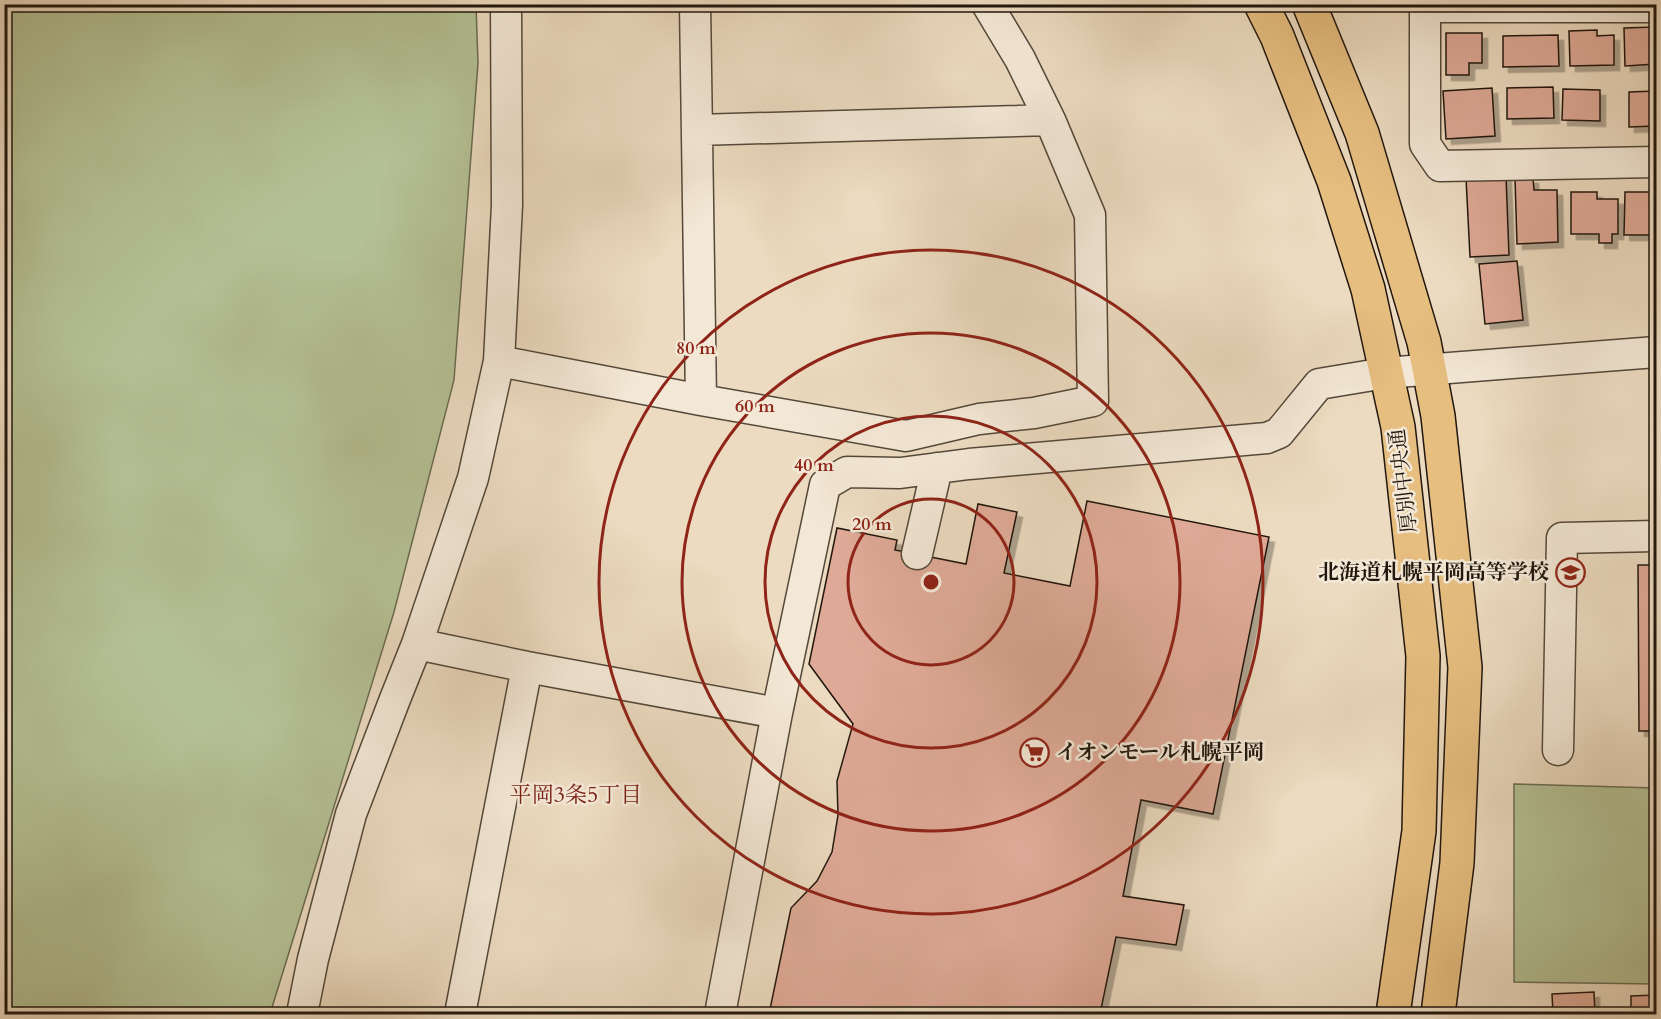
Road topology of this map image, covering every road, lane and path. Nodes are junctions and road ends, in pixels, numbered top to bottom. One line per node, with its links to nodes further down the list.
1 (506, 4): 12 (street)
2 (695, 4): 9 (street)
3 (987, 4): 8 (street)
4 (1261, 4): 14 (main road, 厚別中央通)
5 (1309, 4): 13 (main road, 厚別中央通)
6 (1425, 6): 7 (street); 10 (street)
7 (1656, 7)
8 (1050, 120): 9 (street); 15 (street)
9 (697, 130): 15 (street)
10 (1656, 162)
11 (1656, 352): 13 (street)
12 (499, 361): 15 (street); 19 (street)
13 (1429, 369): 14 (street); 27 (main road, 厚別中央通)
14 (1386, 373): 16 (street); 26 (main road, 厚別中央通)
15 (701, 400)
16 (937, 468): 18 (street); 21 (street)
17 (1656, 536): 22 (street)
18 (917, 554)
19 (417, 644): 20 (street); 23 (street)
20 (527, 667): 21 (street); 24 (street)
21 (777, 713): 25 (street)
22 (1558, 750)
23 (302, 1014)
24 (460, 1014)
25 (720, 1014)
26 (1393, 1014)
27 (1438, 1014)

